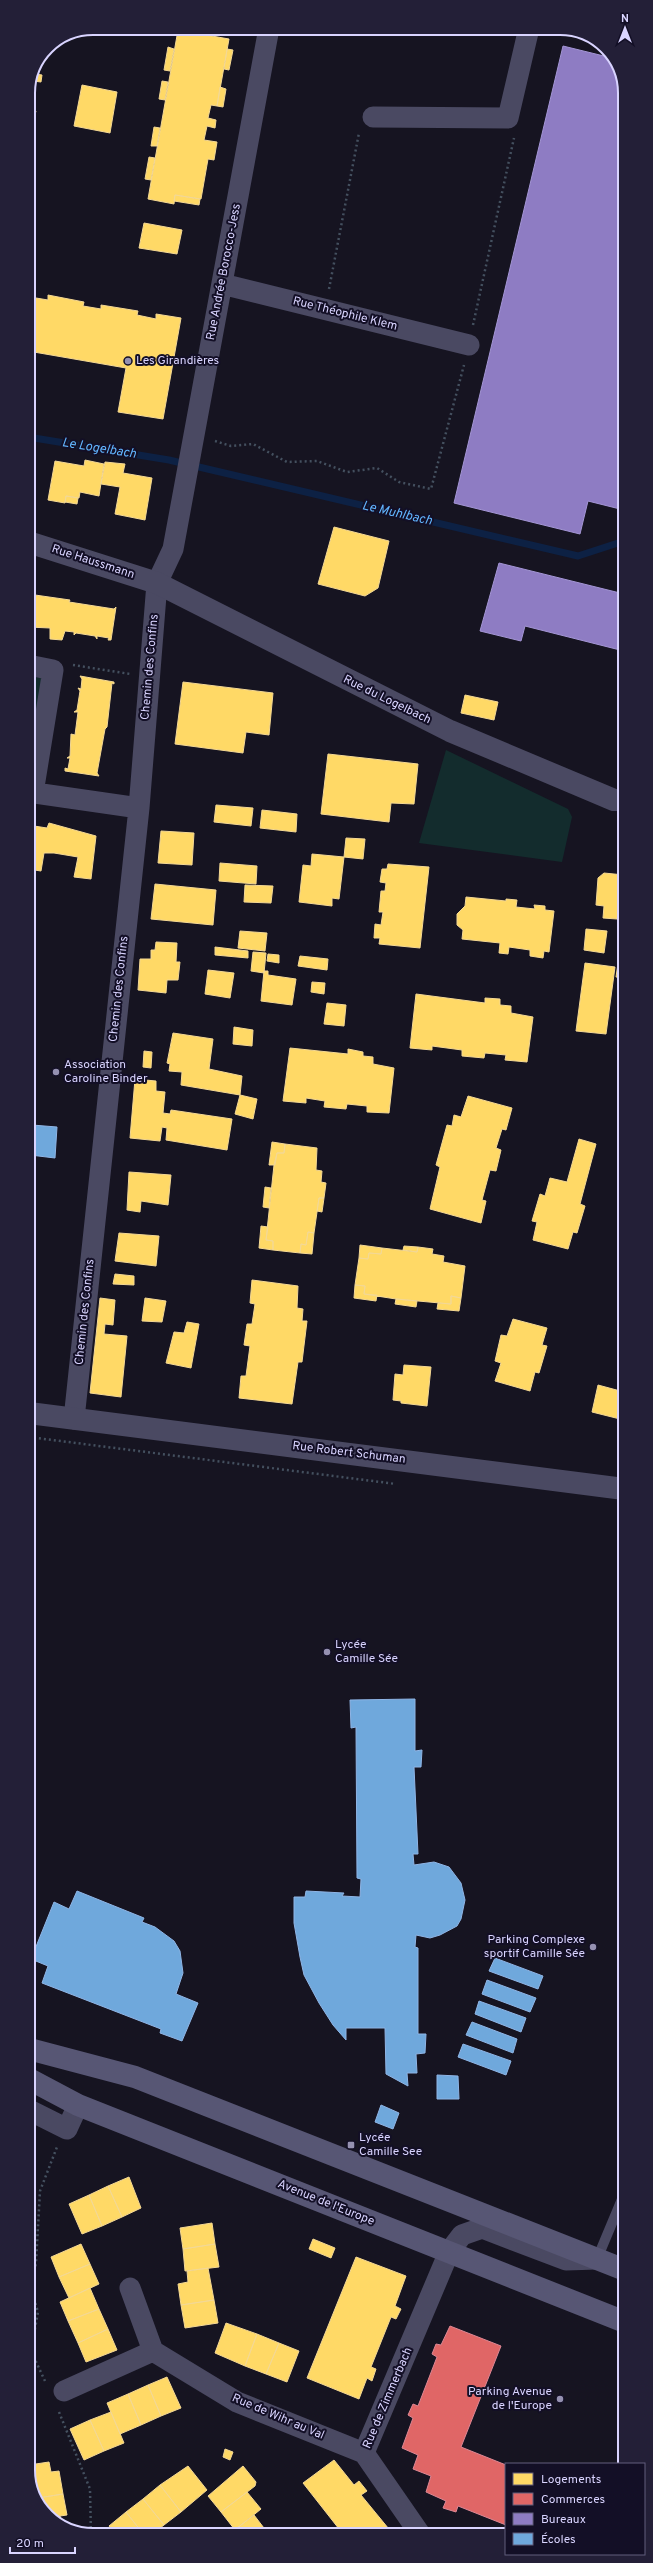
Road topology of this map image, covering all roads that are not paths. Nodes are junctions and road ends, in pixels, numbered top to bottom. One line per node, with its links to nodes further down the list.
1 (268, 35): 4 (street, Rue Andrée Borocco-Jess)
2 (527, 35): 3 (street)
3 (373, 117)
4 (222, 284): 5 (street, Rue Théophile Klem); 7 (street, Rue Andrée Borocco-Jess)
5 (469, 345)
6 (35, 544): 7 (street, Rue Haussmann)
7 (157, 583): 11 (street, Rue du Logelbach); 12 (street, Chemin des Confins)
8 (35, 667): 9 (street)
9 (35, 771)
10 (35, 794): 12 (street)
11 (618, 800)
12 (139, 808): 14 (street, Chemin des Confins)
13 (35, 1414): 14 (street, Rue Robert Schuman)
14 (74, 1419): 15 (street, Rue Robert Schuman)
15 (618, 1488)
16 (35, 2051): 22 (main road)
17 (35, 2082): 18 (main road, Avenue de l'Europe)
18 (78, 2105): 19 (street); 21 (main road, Avenue de l'Europe)
19 (35, 2113)
20 (618, 2209): 22 (lane)
21 (449, 2252): 22 (street, Rue de Zimmerbach); 25 (main road, Avenue de l'Europe); 28 (street, Rue de Zimmerbach)
22 (597, 2259): 23 (main road)
23 (618, 2267)
24 (130, 2288): 26 (street)
25 (618, 2319)
26 (153, 2350): 27 (street); 28 (street, Rue de Wihr au Val)
27 (58, 2394)
28 (364, 2453): 29 (street, Rue de Zimmerbach)
29 (416, 2528)

